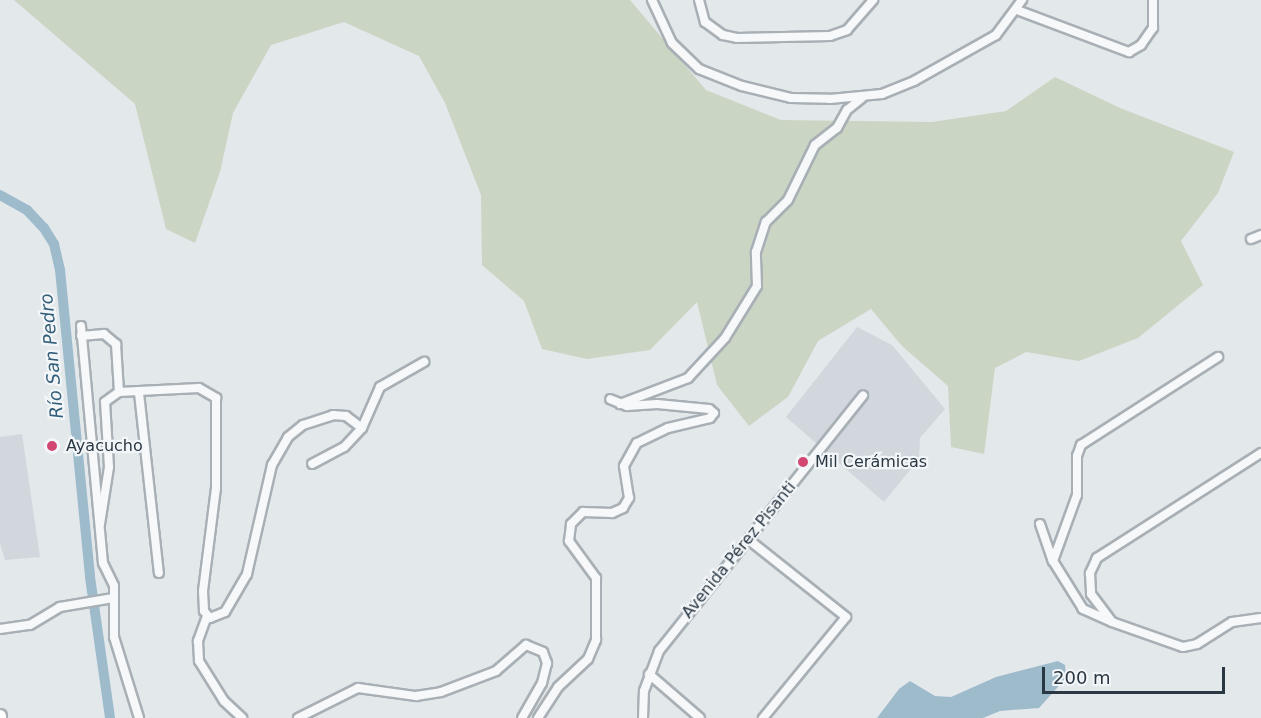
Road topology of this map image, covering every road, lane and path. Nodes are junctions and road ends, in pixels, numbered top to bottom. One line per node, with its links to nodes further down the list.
1 (652, 0): 7 (street)
2 (699, 0): 3 (street)
3 (873, 0)
4 (1022, 0): 6 (street)
5 (1153, 0): 6 (street)
6 (1017, 10): 7 (street)
7 (862, 98): 18 (street)
8 (1261, 235): 9 (street)
9 (1251, 238)
10 (81, 326): 11 (street)
11 (81, 336): 14 (street); 22 (street)
12 (1218, 357): 25 (street)
13 (424, 362): 19 (street)
14 (119, 392): 15 (street); 22 (street)
15 (139, 393): 26 (street); 28 (street)
16 (863, 394): 24 (street, Avenida Pérez Pisanti)
17 (610, 399): 18 (street)
18 (620, 404): 37 (street)
19 (362, 428): 21 (street); 28 (street)
20 (1261, 453): 30 (street)
21 (312, 464)
22 (100, 524): 27 (street)
23 (1040, 524): 25 (street)
24 (749, 540): 32 (street, Avenida Pérez Pisanti); 40 (street)
25 (1053, 561): 30 (street)
26 (159, 573)
27 (113, 598): 31 (street); 33 (street)
28 (207, 616): 34 (street)
29 (1261, 618): 30 (street)
30 (1112, 622)
31 (0, 629)
32 (649, 674): 38 (street, Avenida Pérez Pisanti); 39 (street)
33 (139, 718)
34 (242, 718)
35 (298, 718): 36 (street)
36 (522, 718)
37 (538, 718)
38 (643, 718)
39 (700, 718)
40 (763, 718)

